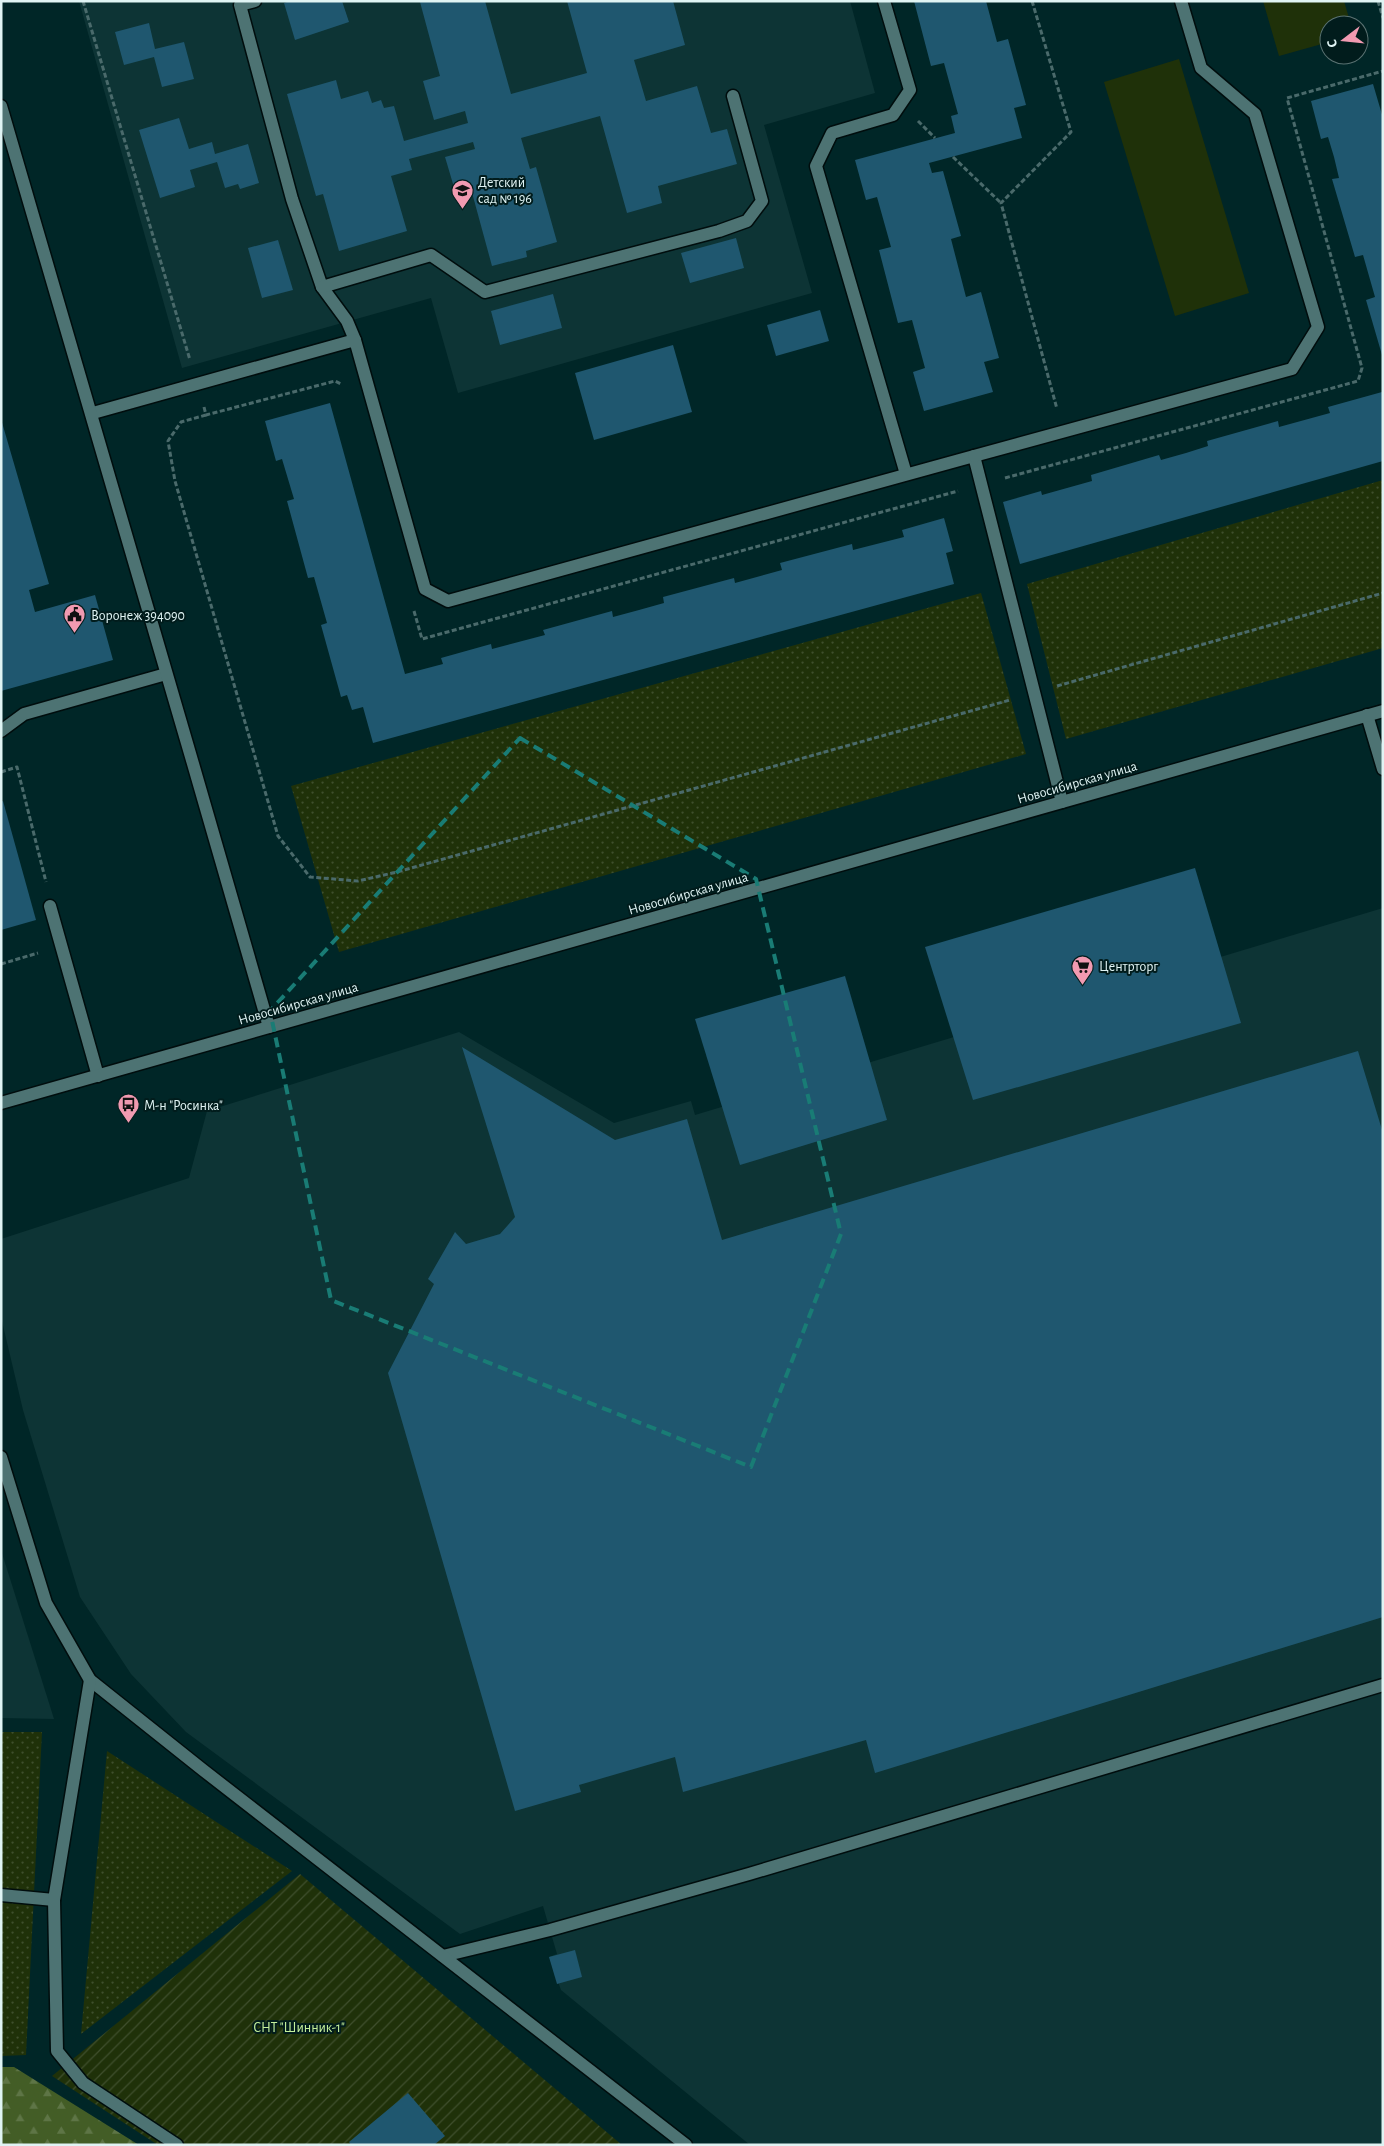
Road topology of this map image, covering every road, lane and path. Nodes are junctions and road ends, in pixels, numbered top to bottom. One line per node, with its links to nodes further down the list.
1 (83, 1): 15 (path)
2 (255, 1): 13 (street)
3 (884, 1): 21 (street)
4 (1032, 1): 12 (path)
5 (1181, 1): 19 (street)
6 (1378, 1): 7 (path)
7 (1383, 18)
8 (1383, 71): 22 (path)
9 (733, 96): 13 (street)
10 (1, 106): 17 (street)
11 (953, 157): 12 (path)
12 (1000, 203): 19 (path)
13 (322, 287): 14 (street)
14 (355, 340): 15 (street); 21 (street)
15 (197, 384): 17 (street); 18 (path)
16 (342, 385): 18 (path)
17 (93, 413): 25 (street)
18 (206, 416): 26 (path)
19 (1063, 432): 20 (street)
20 (974, 456): 21 (street); 22 (street)
21 (906, 474)
22 (982, 484): 24 (path); 26 (street)
23 (1383, 593): 26 (path)
24 (411, 602)
25 (166, 674): 29 (street); 35 (street)
26 (1034, 693): 33 (street)
27 (1383, 711): 28 (street, Новосибирская улица)
28 (1367, 715): 31 (street); 33 (street, Новосибирская улица)
29 (1, 731)
30 (17, 767): 32 (path)
31 (1383, 769)
32 (1, 772)
33 (1062, 802): 35 (street, Новосибирская улица)
34 (50, 906): 36 (street)
35 (269, 1027): 36 (street, Новосибирская улица)
36 (98, 1076): 37 (street, Новосибирская улица)
37 (1, 1103)
38 (1, 1457): 39 (street)
39 (90, 1680): 42 (street); 43 (street)
40 (1383, 1685): 43 (street)
41 (1, 1896): 42 (street)
42 (54, 1900): 44 (street)
43 (443, 1956): 45 (street)
44 (177, 2145)
45 (686, 2145)

